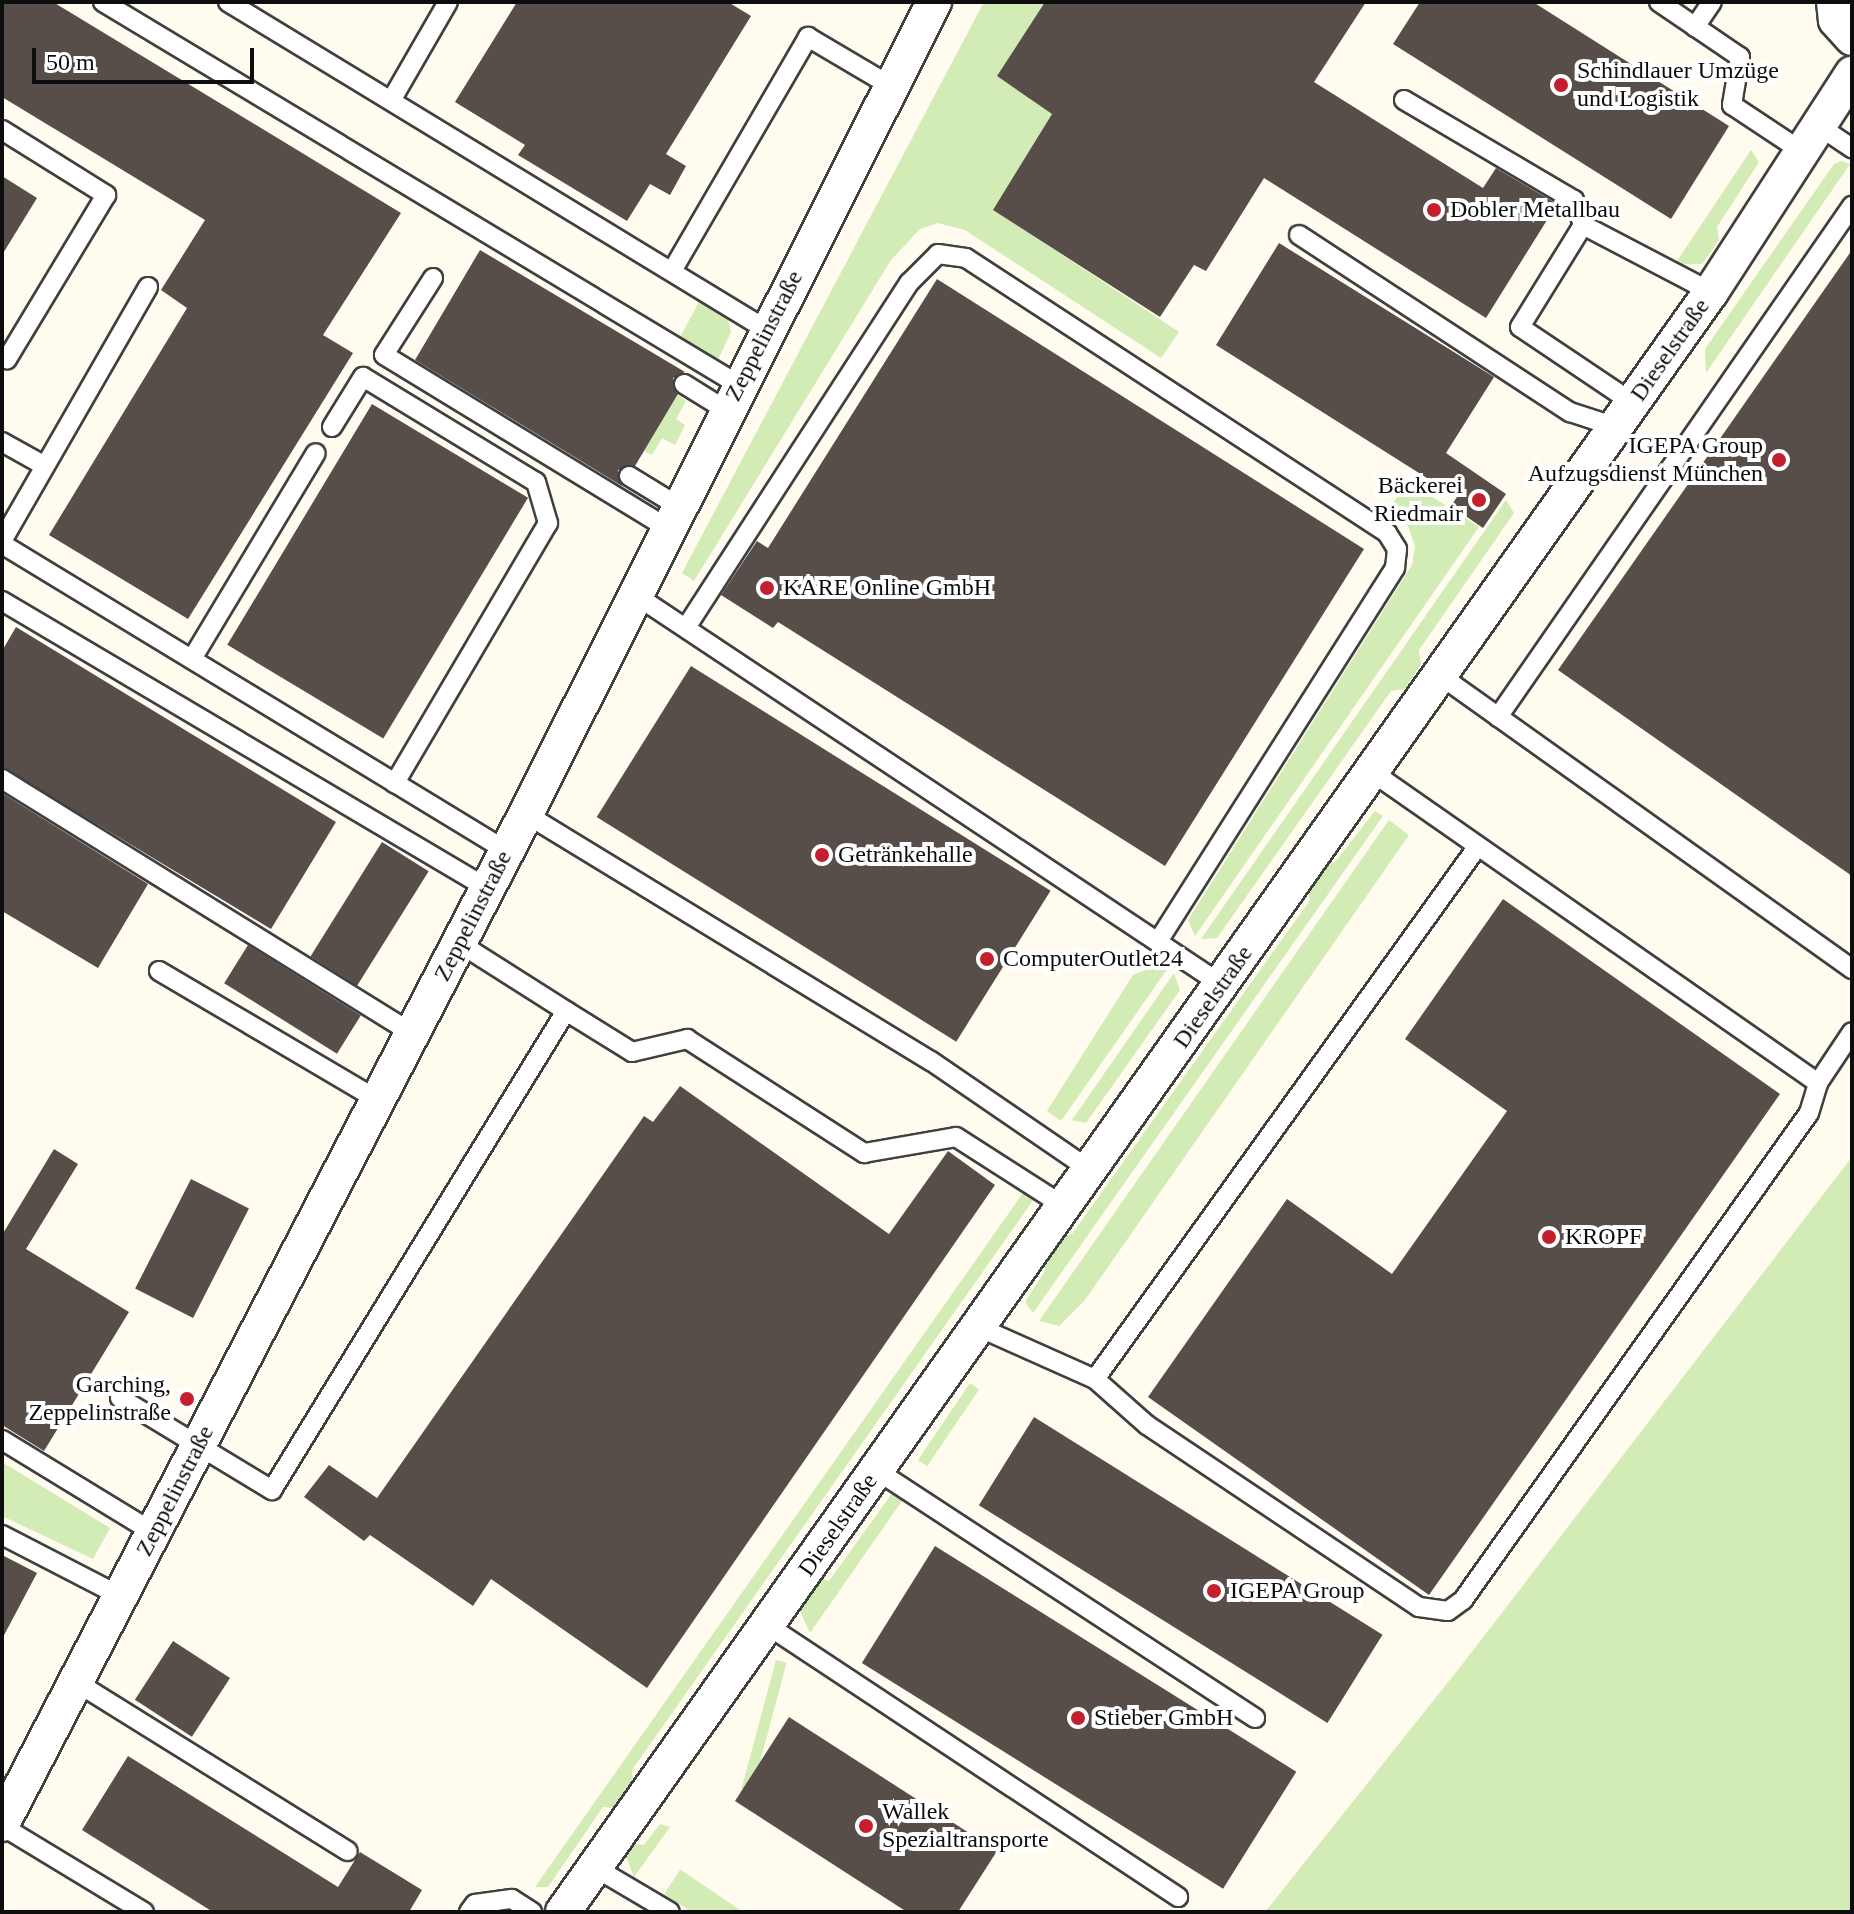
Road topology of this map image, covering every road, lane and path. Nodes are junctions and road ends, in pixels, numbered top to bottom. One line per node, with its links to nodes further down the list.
1 (103, 2): 27 (lane)
2 (228, 2): 12 (lane)
3 (448, 2): 12 (lane)
4 (934, 2): 11 (street, Zeppelinstraße)
5 (1659, 2): 8 (lane)
6 (1712, 2): 8 (lane)
7 (1834, 2): 9 (street)
8 (1695, 27): 15 (lane)
9 (1852, 38)
10 (1852, 74): 15 (street, Dieselstraße)
11 (891, 86): 20 (lane); 24 (street, Zeppelinstraße)
12 (392, 99): 20 (lane)
13 (1404, 100): 18 (lane)
14 (2, 130): 25 (lane)
15 (1811, 139): 16 (lane); 23 (street, Dieselstraße)
16 (1852, 148)
17 (1852, 206): 41 (lane)
18 (1583, 225): 23 (lane); 28 (lane)
19 (1299, 235): 28 (lane)
20 (672, 271): 24 (lane)
21 (433, 278): 34 (lane)
22 (148, 287): 32 (lane)
23 (1711, 292): 28 (street, Dieselstraße)
24 (767, 330): 27 (street, Zeppelinstraße)
25 (2, 357)
26 (684, 384): 27 (lane)
27 (733, 398): 34 (street, Zeppelinstraße)
28 (1624, 415): 40 (street, Dieselstraße)
29 (332, 427): 44 (lane)
30 (2, 442): 32 (lane)
31 (316, 453): 39 (lane)
32 (45, 466): 35 (lane)
33 (629, 476): 34 (lane)
34 (673, 517): 36 (street, Zeppelinstraße)
35 (2, 542): 39 (lane)
36 (634, 594): 38 (lane); 45 (street, Zeppelinstraße)
37 (2, 601): 48 (lane)
38 (687, 626): 49 (lane); 49 (lane)
39 (192, 659): 44 (lane)
40 (1441, 676): 41 (lane); 42 (street, Dieselstraße)
41 (1498, 717): 51 (lane)
42 (1372, 772): 46 (lane); 53 (street, Dieselstraße)
43 (2, 779): 56 (lane)
44 (395, 783): 47 (lane)
45 (526, 814): 47 (street, Zeppelinstraße); 59 (lane)
46 (1478, 846): 57 (lane); 62 (lane)
47 (507, 851): 48 (street, Zeppelinstraße)
48 (487, 888): 50 (street, Zeppelinstraße)
49 (1158, 941): 53 (lane)
50 (459, 943): 54 (lane); 56 (street, Zeppelinstraße)
51 (1852, 969)
52 (159, 971): 58 (lane)
53 (1221, 984): 59 (street, Dieselstraße)
54 (566, 1011): 60 (lane); 65 (lane)
55 (1852, 1032): 57 (lane)
56 (412, 1033): 58 (street, Zeppelinstraße)
57 (1818, 1083): 62 (lane)
58 (378, 1100): 65 (street, Zeppelinstraße)
59 (1090, 1170): 60 (street, Dieselstraße)
60 (1064, 1206): 61 (street, Dieselstraße)
61 (978, 1327): 62 (lane); 66 (street, Dieselstraße)
62 (1095, 1379)
63 (120, 1398): 65 (lane)
64 (2, 1440): 67 (lane)
65 (198, 1446): 67 (street, Zeppelinstraße)
66 (876, 1470): 70 (street, Dieselstraße); 72 (lane)
67 (153, 1532): 69 (street, Zeppelinstraße)
68 (2, 1535): 69 (lane)
69 (120, 1596): 71 (street, Zeppelinstraße)
70 (767, 1625): 75 (street, Dieselstraße); 76 (lane)
71 (76, 1682): 73 (street, Zeppelinstraße); 74 (lane)
72 (1255, 1718)
73 (2, 1825): 77 (lane)
74 (348, 1851)
75 (594, 1867): 80 (street, Dieselstraße); 81 (lane)
76 (1178, 1897)
77 (144, 1912)
78 (469, 1912): 79 (lane)
79 (532, 1912)
80 (563, 1912)
81 (670, 1912)

